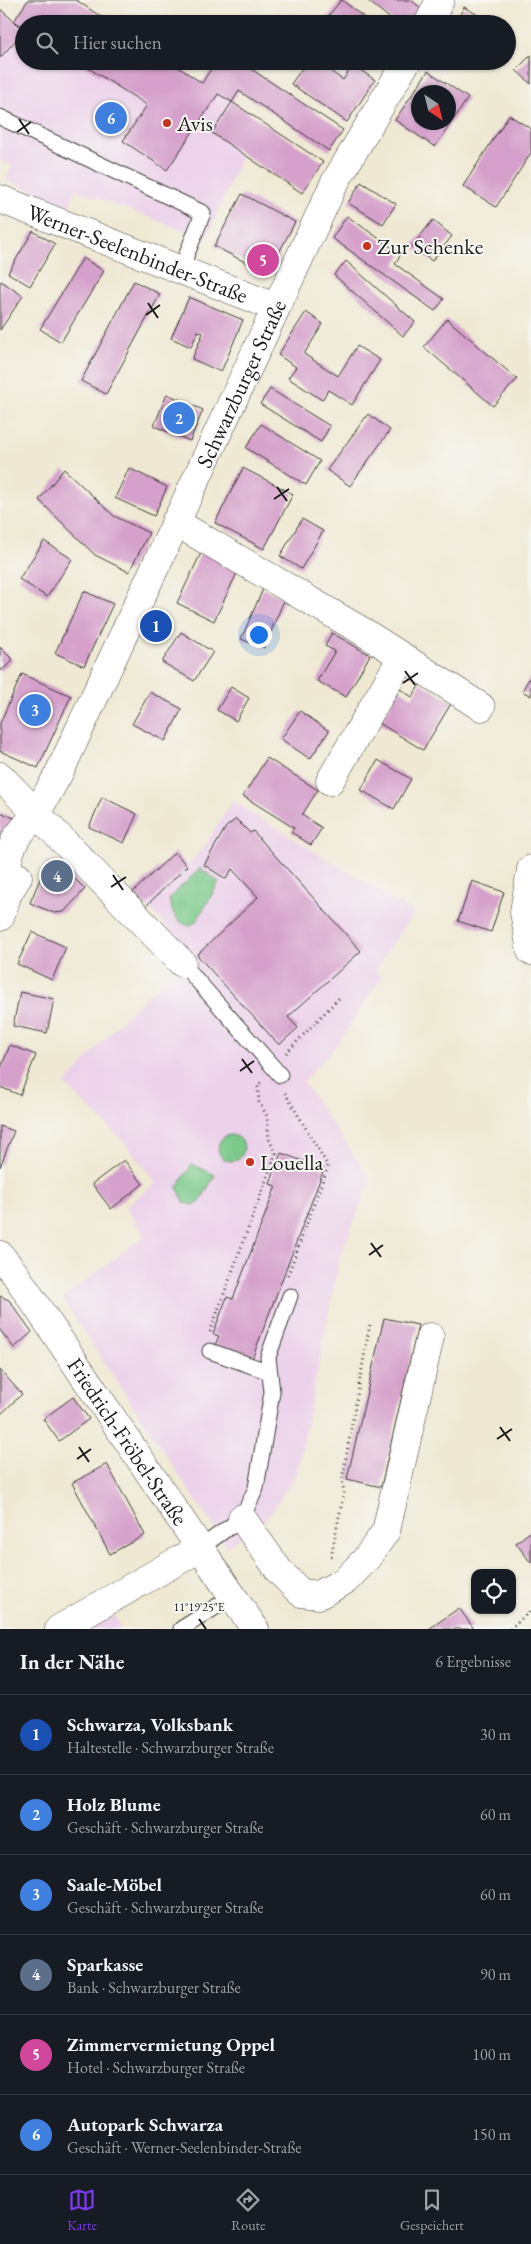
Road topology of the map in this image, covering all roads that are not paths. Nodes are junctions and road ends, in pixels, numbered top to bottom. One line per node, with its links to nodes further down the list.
1 (440, 0): 2 (street)
2 (432, 15)
3 (402, 70): 7 (street, Schwarzburger Straße)
4 (0, 117): 6 (lane)
5 (0, 199): 6 (street, Werner-Seelenbinder-Straße)
6 (181, 269): 7 (street, Werner-Seelenbinder-Straße)
7 (275, 307): 8 (street, Schwarzburger Straße)
8 (175, 522): 9 (street); 13 (street, Schwarzburger Straße)
9 (402, 657): 10 (street); 12 (street)
10 (481, 707)
11 (0, 776): 13 (street)
12 (330, 781)
13 (36, 814): 15 (street, Schwarzburger Straße); 17 (street)
14 (531, 869): 16 (street)
15 (4, 905)
16 (531, 951)
17 (182, 962): 18 (lane)
18 (276, 1070)
19 (0, 1256): 25 (street, Friedrich-Fröbel-Straße)
20 (290, 1296): 23 (lane)
21 (430, 1337): 24 (street)
22 (210, 1351): 23 (lane)
23 (269, 1372): 24 (lane)
24 (242, 1518): 25 (lane)
25 (200, 1548): 26 (street, Friedrich-Fröbel-Straße); 27 (street)
26 (233, 1596): 28 (lane); 29 (street, Friedrich-Fröbel-Straße)
27 (58, 1629)
28 (181, 1629)
29 (255, 1629)

